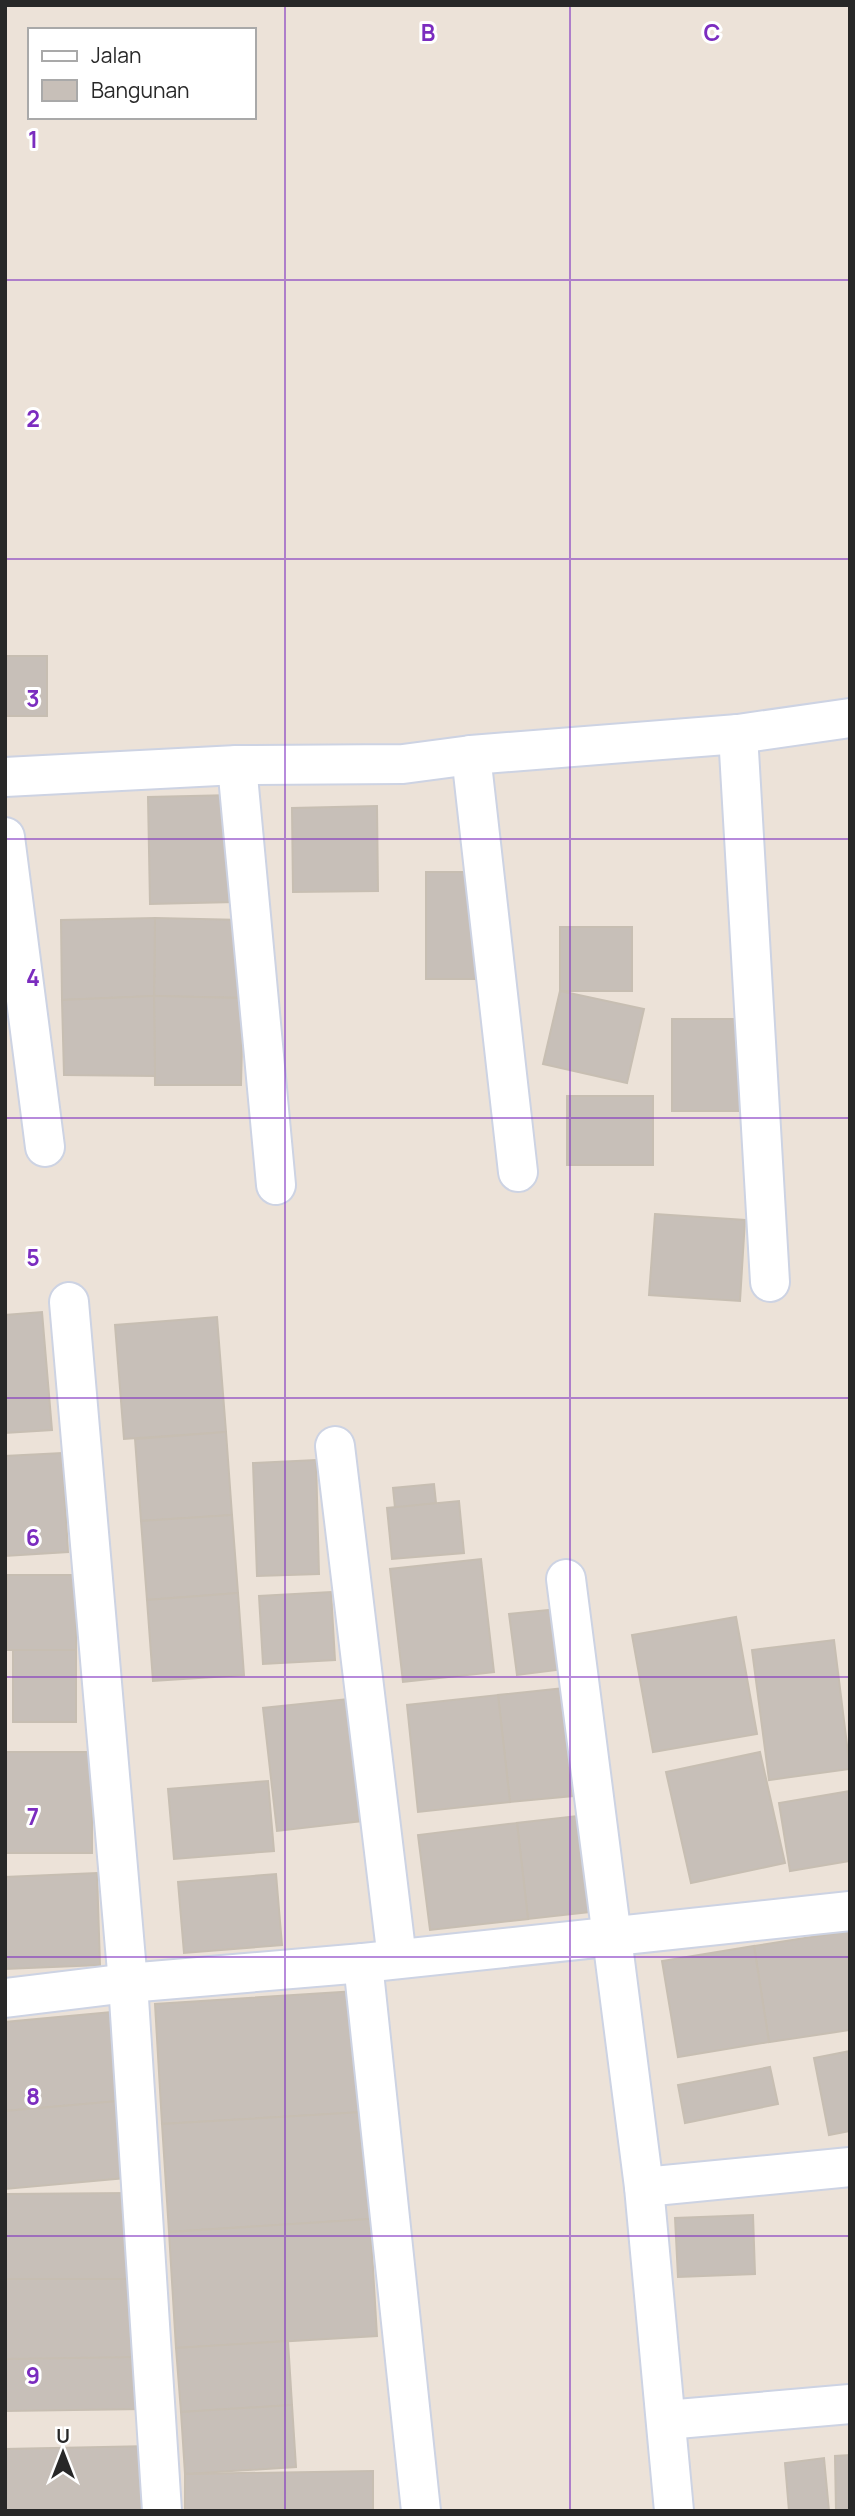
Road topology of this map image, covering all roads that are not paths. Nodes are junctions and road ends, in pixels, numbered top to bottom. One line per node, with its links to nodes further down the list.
1 (850, 719): 2 (street)
2 (738, 734): 3 (street); 10 (street)
3 (471, 755): 4 (street); 8 (street)
4 (237, 765): 5 (street); 9 (street)
5 (5, 777)
6 (5, 837): 7 (street)
7 (45, 1147)
8 (518, 1172)
9 (276, 1185)
10 (770, 1282)
11 (69, 1302): 17 (street)
12 (335, 1446): 16 (street)
13 (566, 1579): 15 (street)
14 (850, 1911): 15 (street)
15 (613, 1937): 16 (street); 20 (street)
16 (380, 1961): 17 (street); 24 (street)
17 (128, 1983): 18 (street); 23 (street)
18 (5, 1998)
19 (850, 2167): 20 (street)
20 (644, 2187): 22 (street)
21 (850, 2404): 22 (street)
22 (666, 2420): 25 (street)
23 (162, 2511)
24 (421, 2511)
25 (674, 2511)

